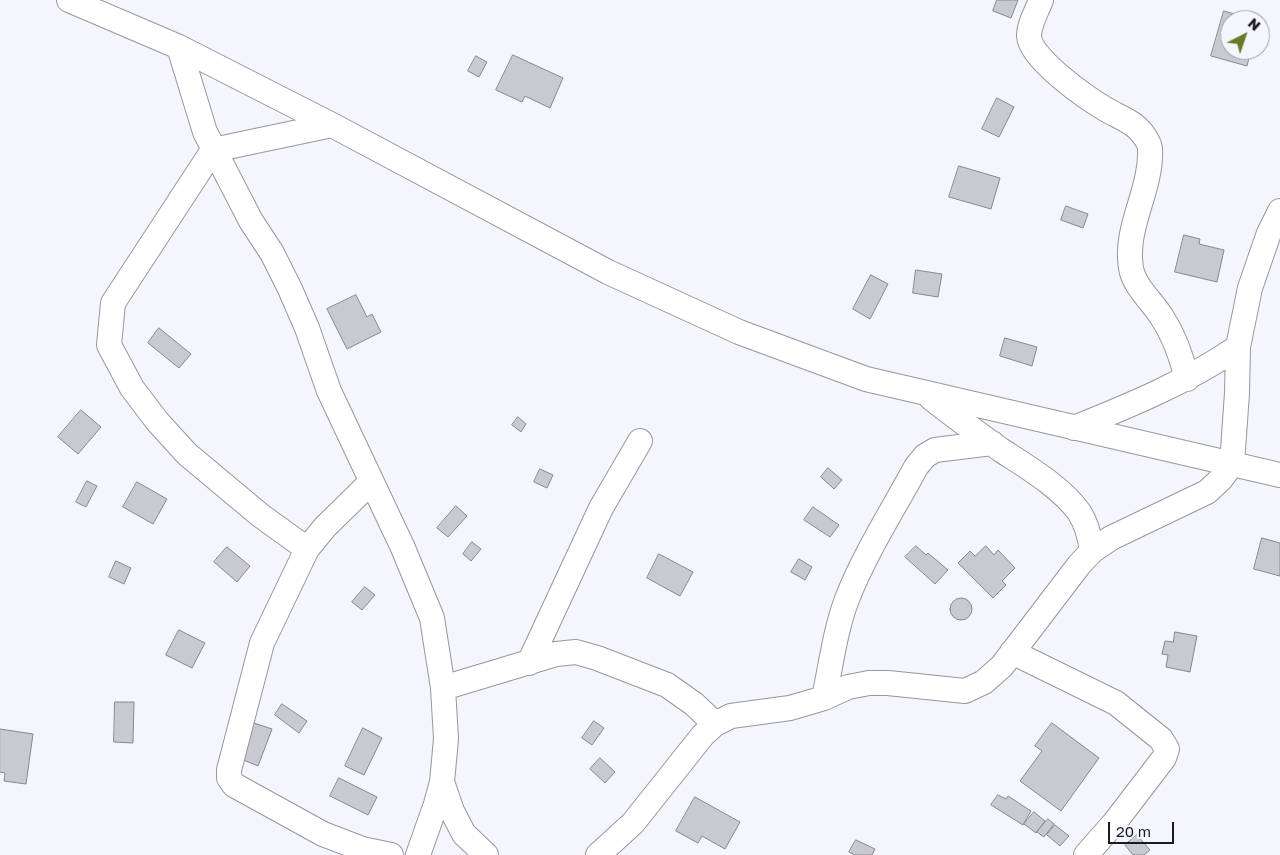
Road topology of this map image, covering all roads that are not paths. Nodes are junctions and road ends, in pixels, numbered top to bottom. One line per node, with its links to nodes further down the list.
1 (69, 0): 3 (street)
2 (1041, 0): 8 (street)
3 (179, 47): 4 (street); 5 (street)
4 (332, 124): 5 (street); 9 (street)
5 (213, 150): 15 (street); 16 (street)
6 (1280, 211): 7 (street)
7 (1238, 347): 8 (street); 13 (street)
8 (1186, 379): 10 (street)
9 (925, 394): 10 (street); 12 (street)
10 (1074, 428): 13 (street)
11 (640, 441): 19 (street)
12 (992, 443): 17 (street); 21 (street)
13 (1232, 464): 14 (street); 17 (street)
14 (1280, 474)
15 (371, 482): 16 (street); 20 (street)
16 (307, 549): 24 (street)
17 (1092, 551): 18 (street)
18 (1012, 652): 21 (street); 28 (street)
19 (529, 662): 20 (street); 22 (street)
20 (443, 688): 23 (street)
21 (824, 698): 22 (street)
22 (716, 724): 27 (street)
23 (442, 782): 25 (street); 26 (street)
24 (391, 855)
25 (418, 855)
26 (486, 855)
27 (600, 855)
28 (1086, 855)

